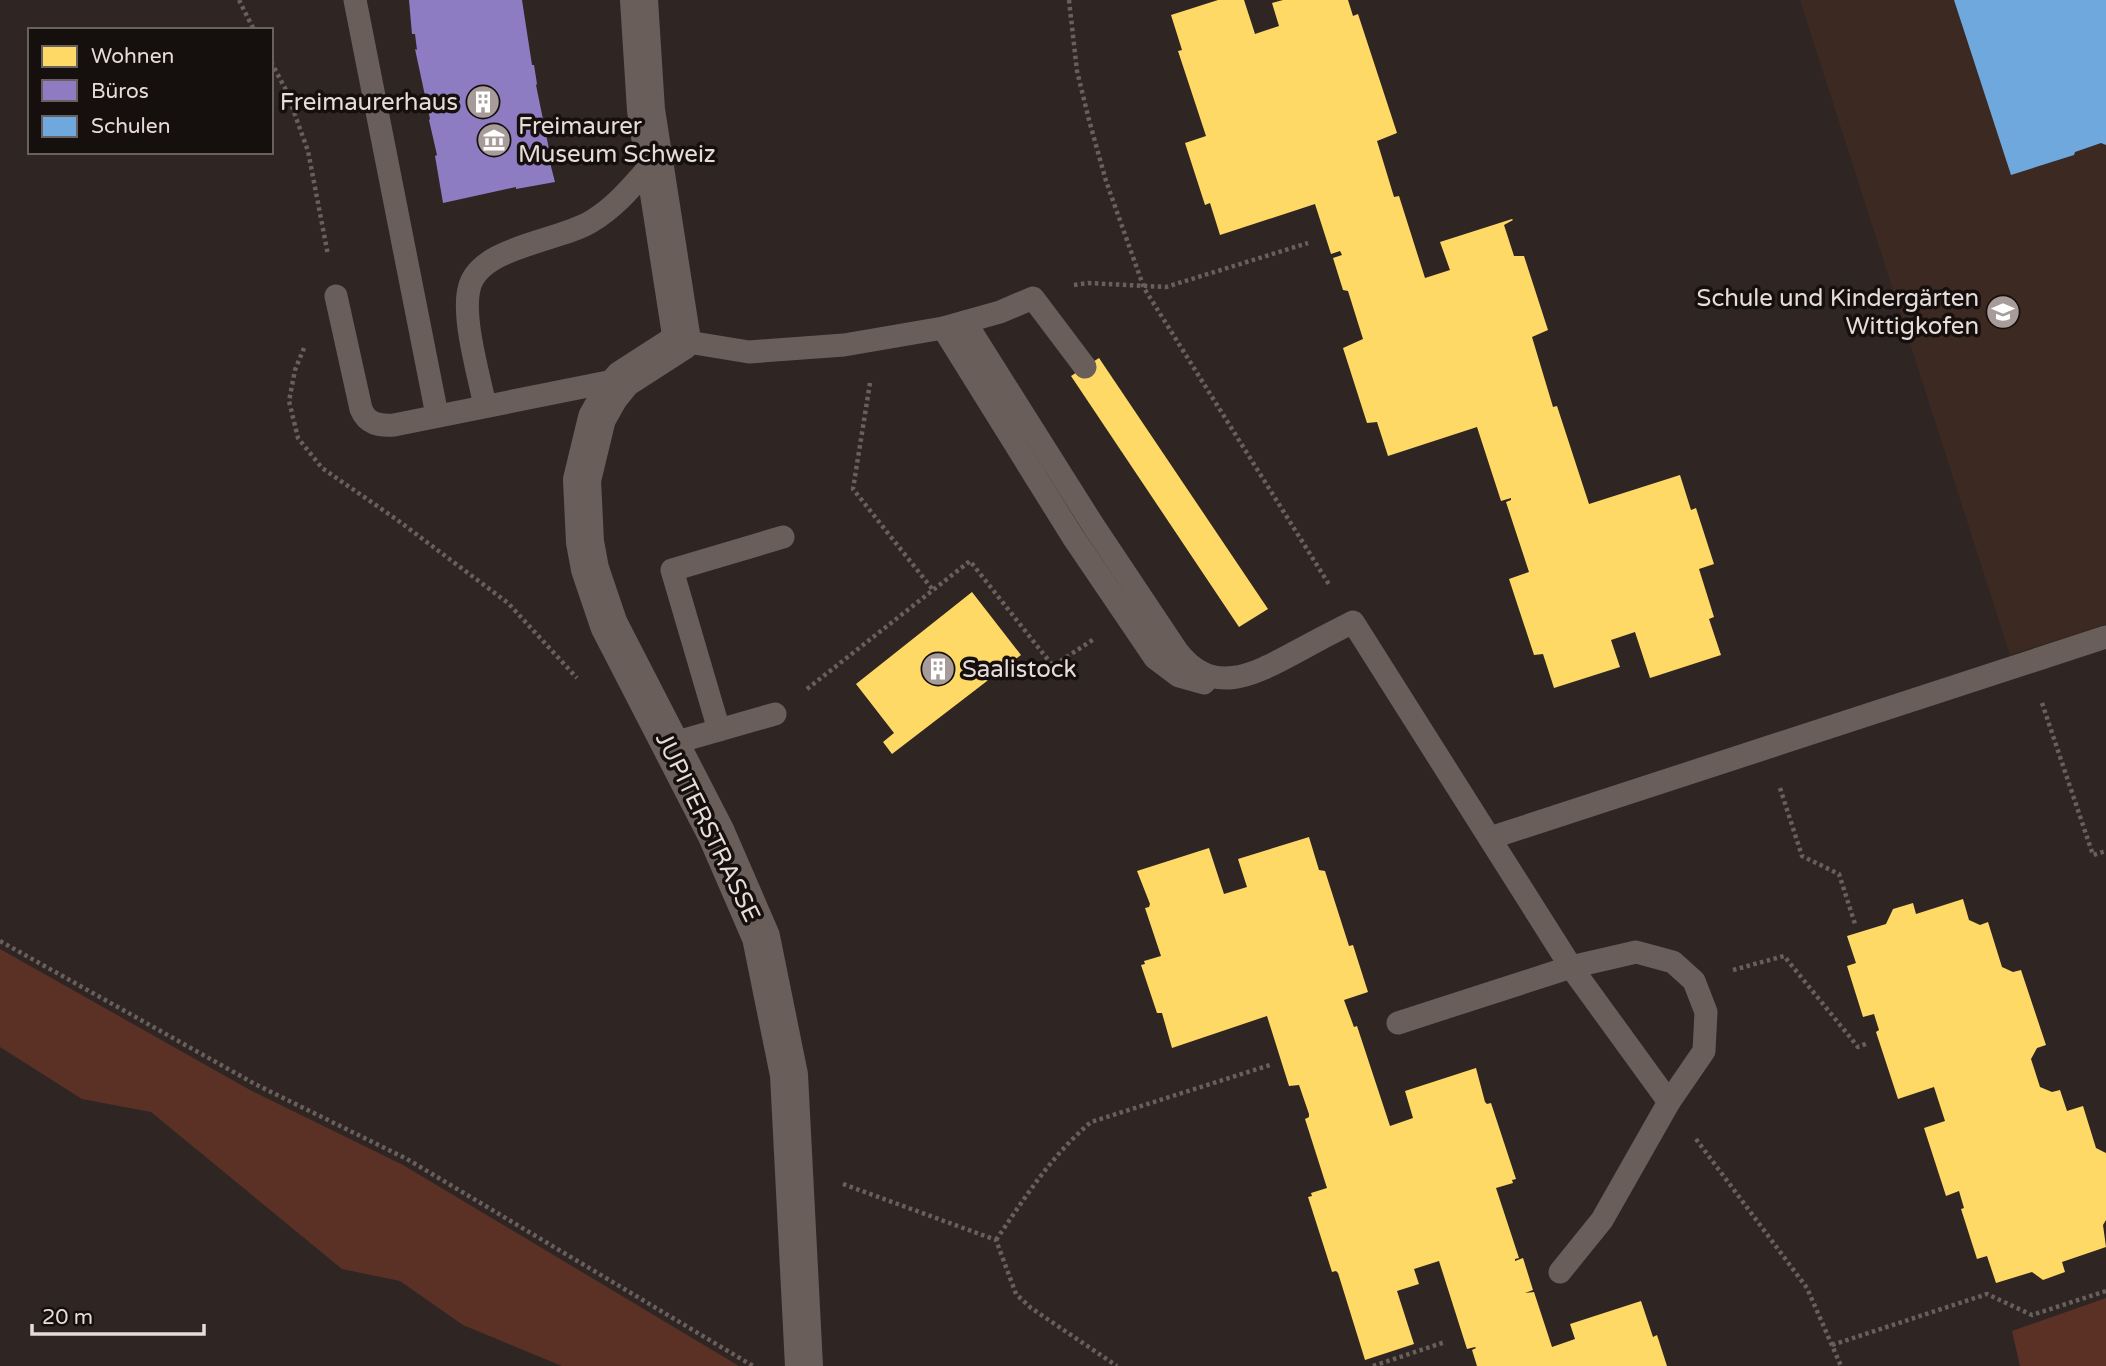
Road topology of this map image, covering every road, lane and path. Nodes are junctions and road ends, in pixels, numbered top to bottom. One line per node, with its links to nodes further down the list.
1 (239, 0): 5 (path)
2 (355, 0): 18 (lane)
3 (639, 0): 7 (street)
4 (1069, 0): 9 (path)
5 (253, 28)
6 (273, 66): 10 (path)
7 (654, 162): 13 (street); 17 (lane)
8 (1308, 243): 9 (path)
9 (1144, 288): 11 (path); 21 (path)
10 (336, 296): 18 (lane); 25 (path)
11 (1033, 298): 12 (lane); 14 (lane)
12 (954, 325): 13 (lane); 21 (lane)
13 (682, 341): 15 (street, JUPITERSTRASSE)
14 (1085, 367)
15 (623, 379): 17 (lane); 28 (street, JUPITERSTRASSE)
16 (869, 395): 20 (path)
17 (485, 406): 18 (lane)
18 (437, 415)
19 (783, 537): 27 (lane)
20 (934, 590): 24 (path); 26 (path)
21 (1353, 622): 30 (lane)
22 (2106, 637): 23 (lane)
23 (2028, 662): 29 (lane); 31 (path)
24 (1053, 666)
25 (579, 681)
26 (775, 714): 27 (lane)
27 (719, 730): 28 (lane)
28 (670, 744): 40 (street, JUPITERSTRASSE)
29 (1767, 747): 30 (lane); 32 (path)
30 (1490, 838): 34 (lane)
31 (2106, 851)
32 (1855, 924)
33 (0, 941): 46 (path)
34 (1571, 967): 35 (lane); 36 (lane); 39 (lane)
35 (1694, 981): 37 (path); 39 (lane)
36 (1398, 1024)
37 (1868, 1044)
38 (1270, 1065): 41 (path)
39 (1669, 1102): 42 (lane); 45 (path)
40 (793, 1166): 41 (path); 47 (street, JUPITERSTRASSE)
41 (996, 1240): 48 (path)
42 (1560, 1272)
43 (2106, 1291): 45 (path)
44 (1445, 1342): 49 (path)
45 (1832, 1345): 50 (path)
46 (754, 1366)
47 (804, 1366)
48 (1118, 1366)
49 (1373, 1366)
50 (1841, 1366)

